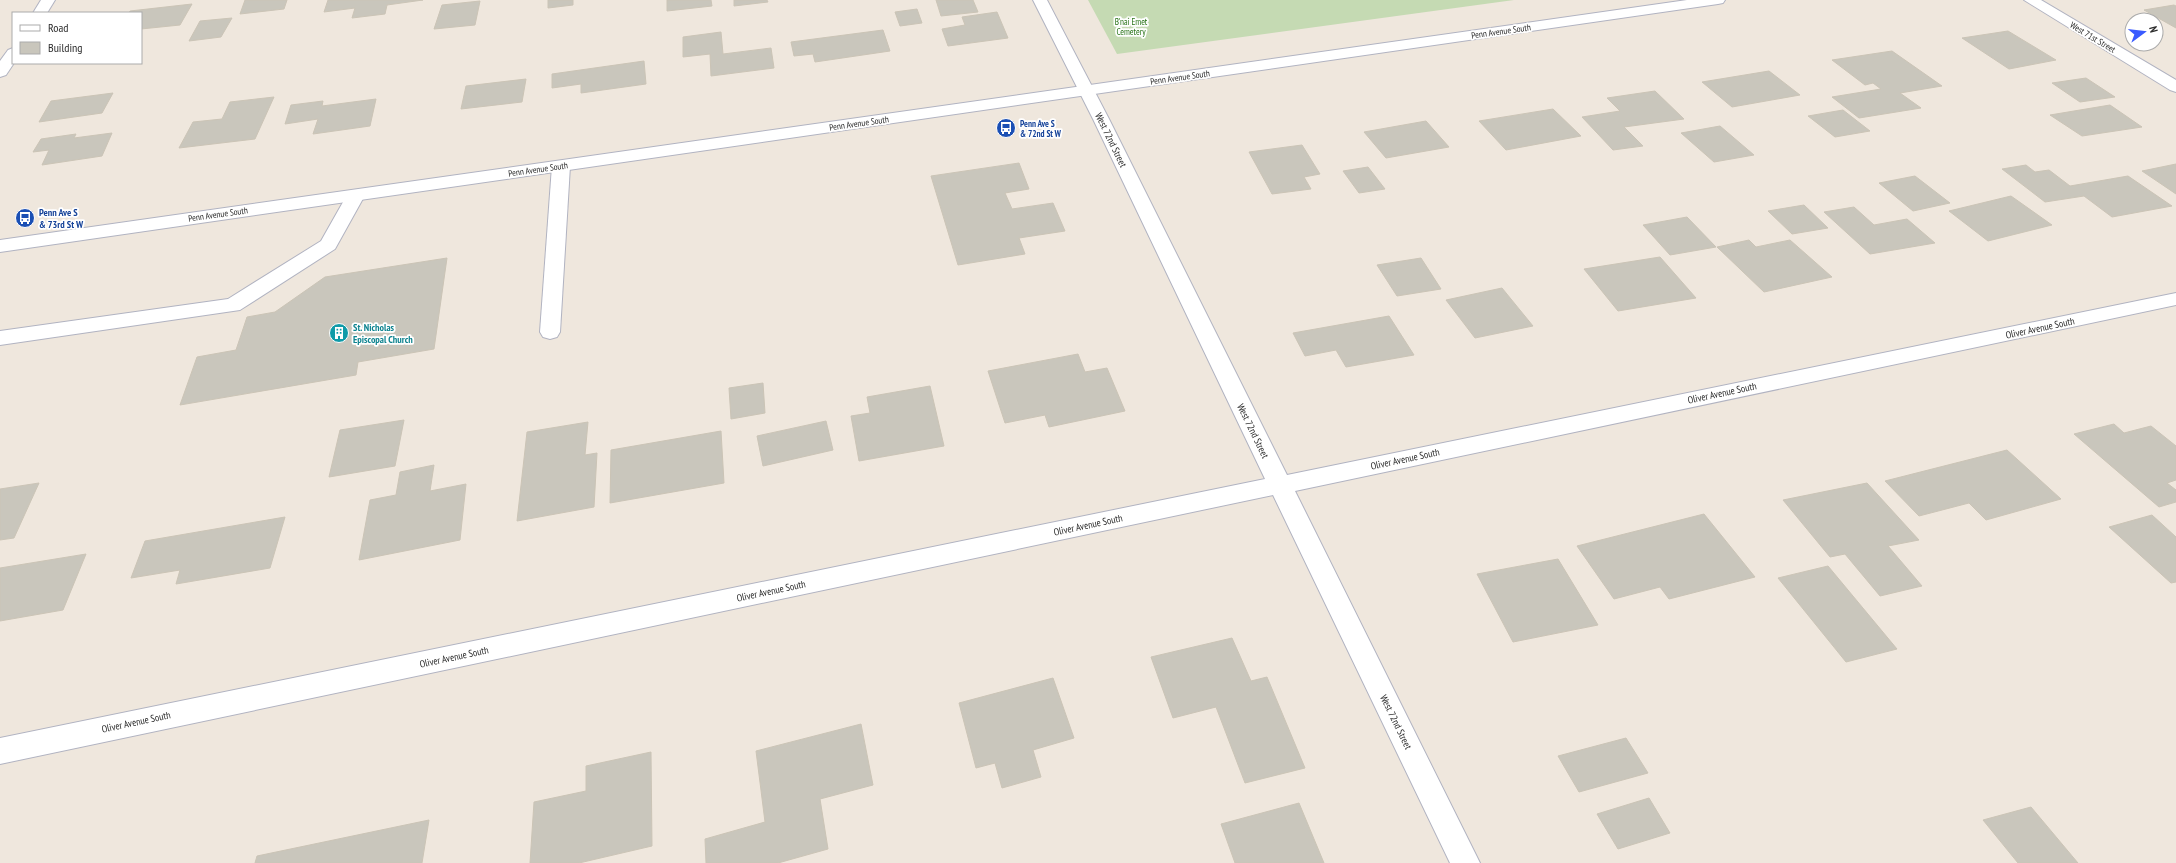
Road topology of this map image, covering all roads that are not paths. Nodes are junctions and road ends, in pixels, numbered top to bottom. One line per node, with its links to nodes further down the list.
1 (48, 0): 5 (street)
2 (1040, 0): 9 (street, West 72nd Street)
3 (1718, 0): 9 (street, Penn Avenue South)
4 (2031, 0): 8 (street, West 71st Street)
5 (41, 12)
6 (12, 54): 7 (street)
7 (0, 72)
8 (2176, 87)
9 (1086, 90): 10 (street, Penn Avenue South); 16 (street, West 72nd Street)
10 (561, 166): 11 (street, Penn Avenue South); 14 (street)
11 (356, 195): 12 (street, Penn Avenue South); 15 (street)
12 (0, 246)
13 (2176, 299): 16 (street, Oliver Avenue South)
14 (550, 332)
15 (0, 338)
16 (1280, 485): 17 (street, Oliver Avenue South); 18 (street, West 72nd Street)
17 (0, 751)
18 (1465, 863)

